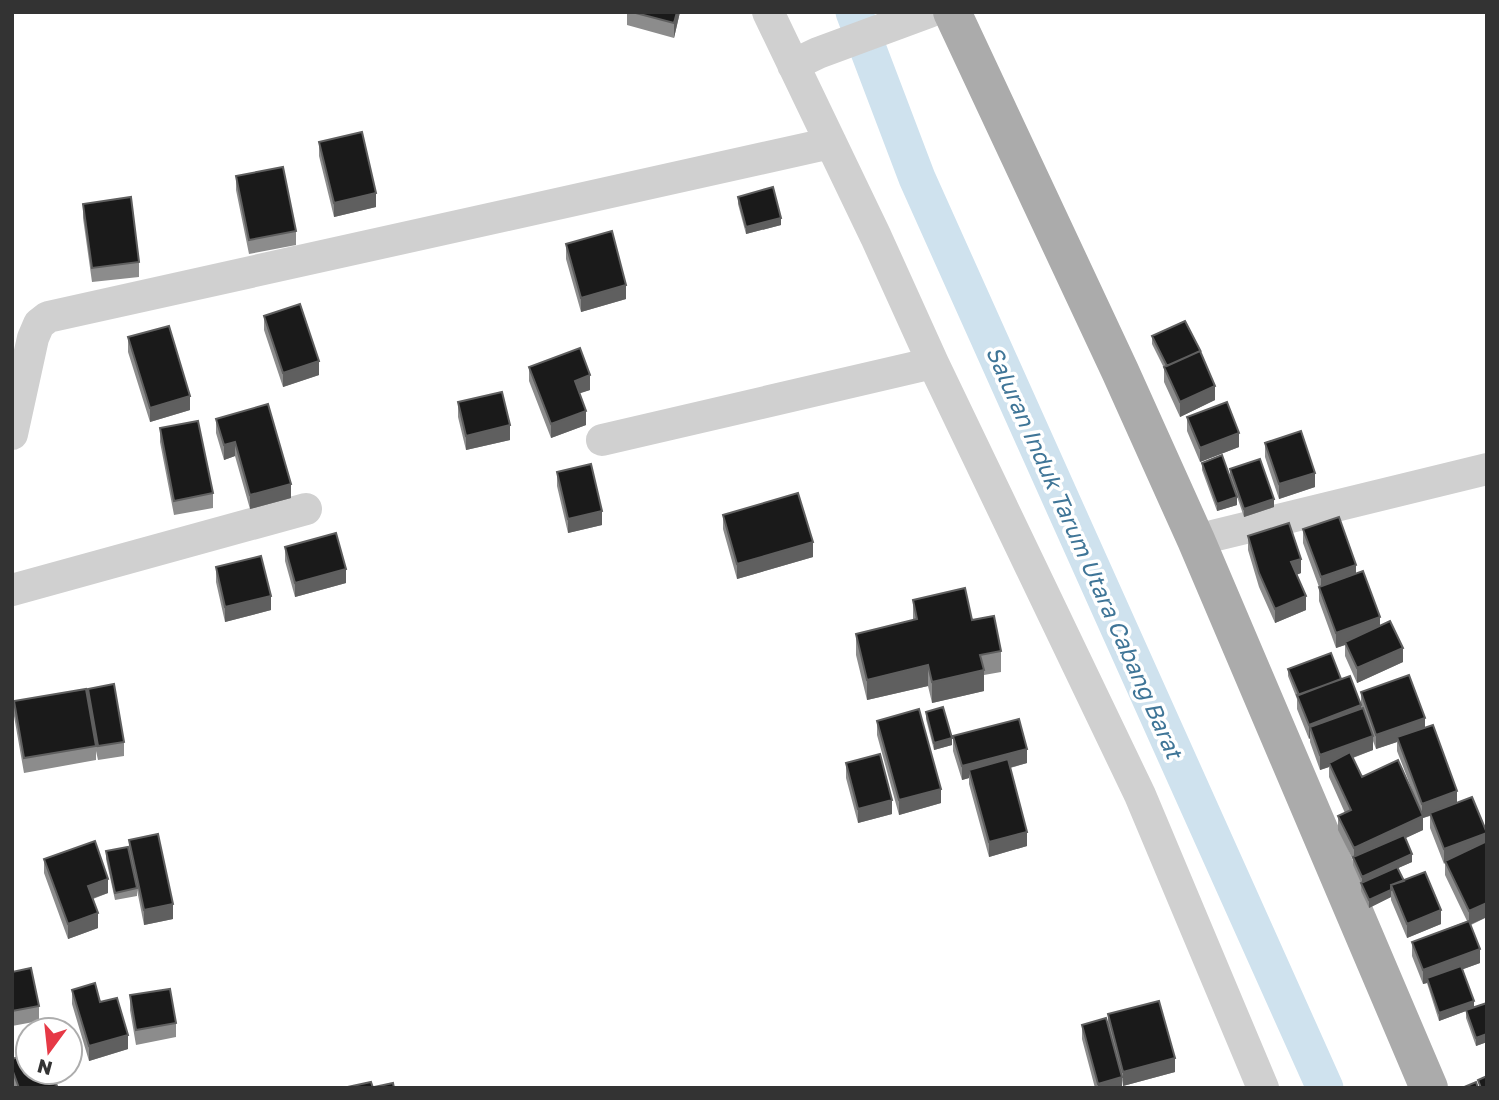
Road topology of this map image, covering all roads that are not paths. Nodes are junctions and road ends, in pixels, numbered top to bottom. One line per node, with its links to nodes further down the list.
1 (768, 12): 4 (street)
2 (951, 12): 11 (main road)
3 (916, 18): 4 (street)
4 (805, 59): 5 (street)
5 (831, 143): 6 (street); 7 (street)
6 (933, 363): 8 (street); 13 (street)
7 (12, 434)
8 (602, 440)
9 (1487, 469): 11 (street)
10 (306, 509): 12 (street)
11 (1196, 540): 14 (main road)
12 (12, 590)
13 (1263, 1088)
14 (1429, 1088)

